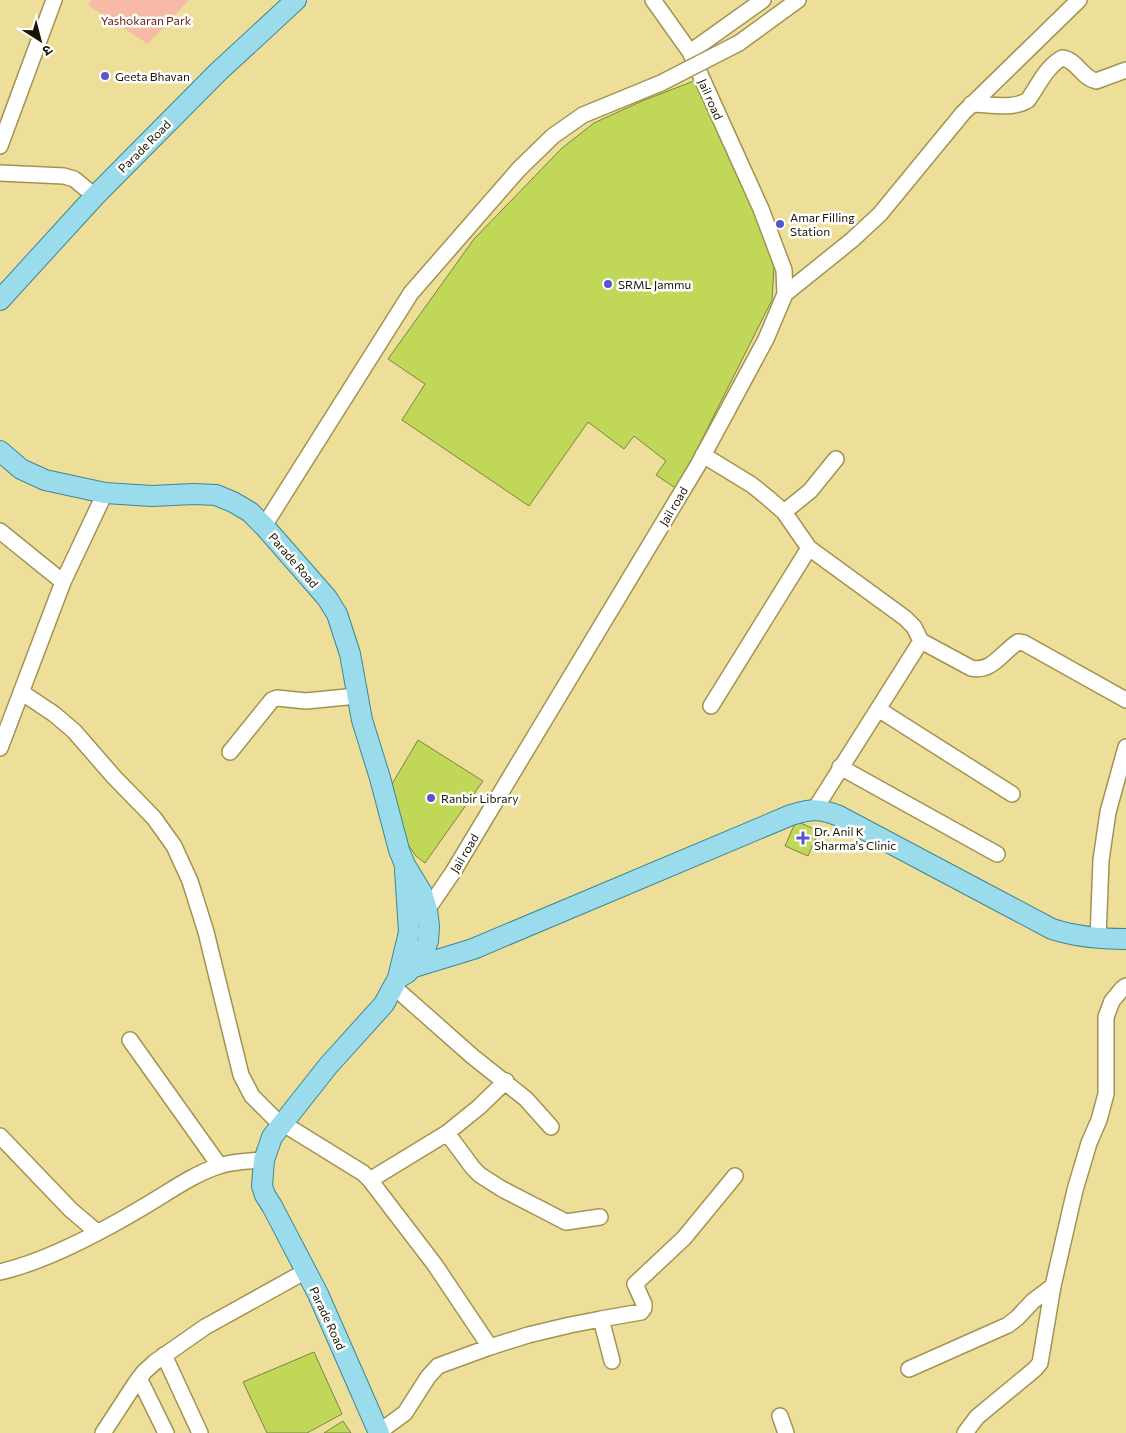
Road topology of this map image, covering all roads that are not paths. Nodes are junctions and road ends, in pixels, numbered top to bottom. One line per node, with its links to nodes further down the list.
1 (54, 0): 10 (street)
2 (296, 0): 12 (main road, Parade Road)
3 (652, 0): 7 (street, Jail road)
4 (762, 0): 7 (street)
5 (798, 0): 20 (street, bridge)
6 (1079, 0): 9 (street)
7 (690, 52): 13 (street, Jail road)
8 (1126, 70): 9 (street)
9 (972, 104): 13 (street)
10 (0, 146)
11 (0, 174): 12 (street)
12 (95, 196): 14 (main road, Parade Road)
13 (785, 294): 16 (street, Jail road)
14 (0, 300)
15 (0, 451): 18 (main road, Parade Road)
16 (703, 455): 19 (street); 38 (street, Jail road)
17 (836, 459): 19 (street)
18 (105, 493): 20 (main road, Parade Road); 23 (street)
19 (784, 512): 22 (street)
20 (264, 526): 26 (main road, Parade Road)
21 (0, 531): 23 (street)
22 (809, 548): 24 (street); 28 (street)
23 (63, 582): 25 (street)
24 (921, 641): 27 (street); 29 (street)
25 (21, 692): 31 (street); 47 (street)
26 (357, 696): 32 (street); 37 (main road, Parade Road)
27 (1126, 700)
28 (712, 706)
29 (878, 709): 33 (street); 34 (street)
30 (1126, 747): 40 (street)
31 (0, 748)
32 (230, 752)
33 (840, 768): 35 (street); 36 (street)
34 (1012, 794)
35 (815, 809): 40 (main road); 42 (main road)
36 (997, 854)
37 (405, 865): 38 (main road); 39 (main road, Parade Road)
38 (428, 910): 39 (street, Jail road); 42 (main road, Parade Road)
39 (409, 932): 42 (main road, Parade Road)
40 (1098, 938): 41 (main road)
41 (1126, 939)
42 (402, 977): 46 (street); 47 (main road, Parade Road)
43 (1126, 986): 44 (street)
44 (1119, 1001): 60 (street)
45 (130, 1040): 52 (street)
46 (506, 1082): 48 (street); 49 (street)
47 (287, 1120): 51 (main road, Parade Road); 54 (street); 55 (main road, Parade Road)
48 (551, 1127)
49 (447, 1133): 54 (street); 56 (street)
50 (0, 1136): 57 (street)
51 (264, 1160): 52 (street); 55 (main road, Parade Road)
52 (219, 1166): 57 (street)
53 (735, 1176): 61 (street)
54 (370, 1180): 62 (street)
55 (272, 1206): 58 (main road, Parade Road)
56 (600, 1217)
57 (97, 1232): 59 (street)
58 (306, 1271): 63 (street); 71 (main road, Parade Road)
59 (0, 1272)
60 (1053, 1286): 65 (street); 73 (street)
61 (601, 1319): 62 (street); 64 (street)
62 (490, 1347): 71 (street)
63 (164, 1355): 66 (street); 70 (street)
64 (612, 1361)
65 (909, 1369)
66 (139, 1378): 68 (street); 69 (street)
67 (780, 1416): 72 (street)
68 (103, 1433)
69 (166, 1433)
70 (200, 1433)
71 (379, 1433)
72 (786, 1433)
73 (965, 1433)

